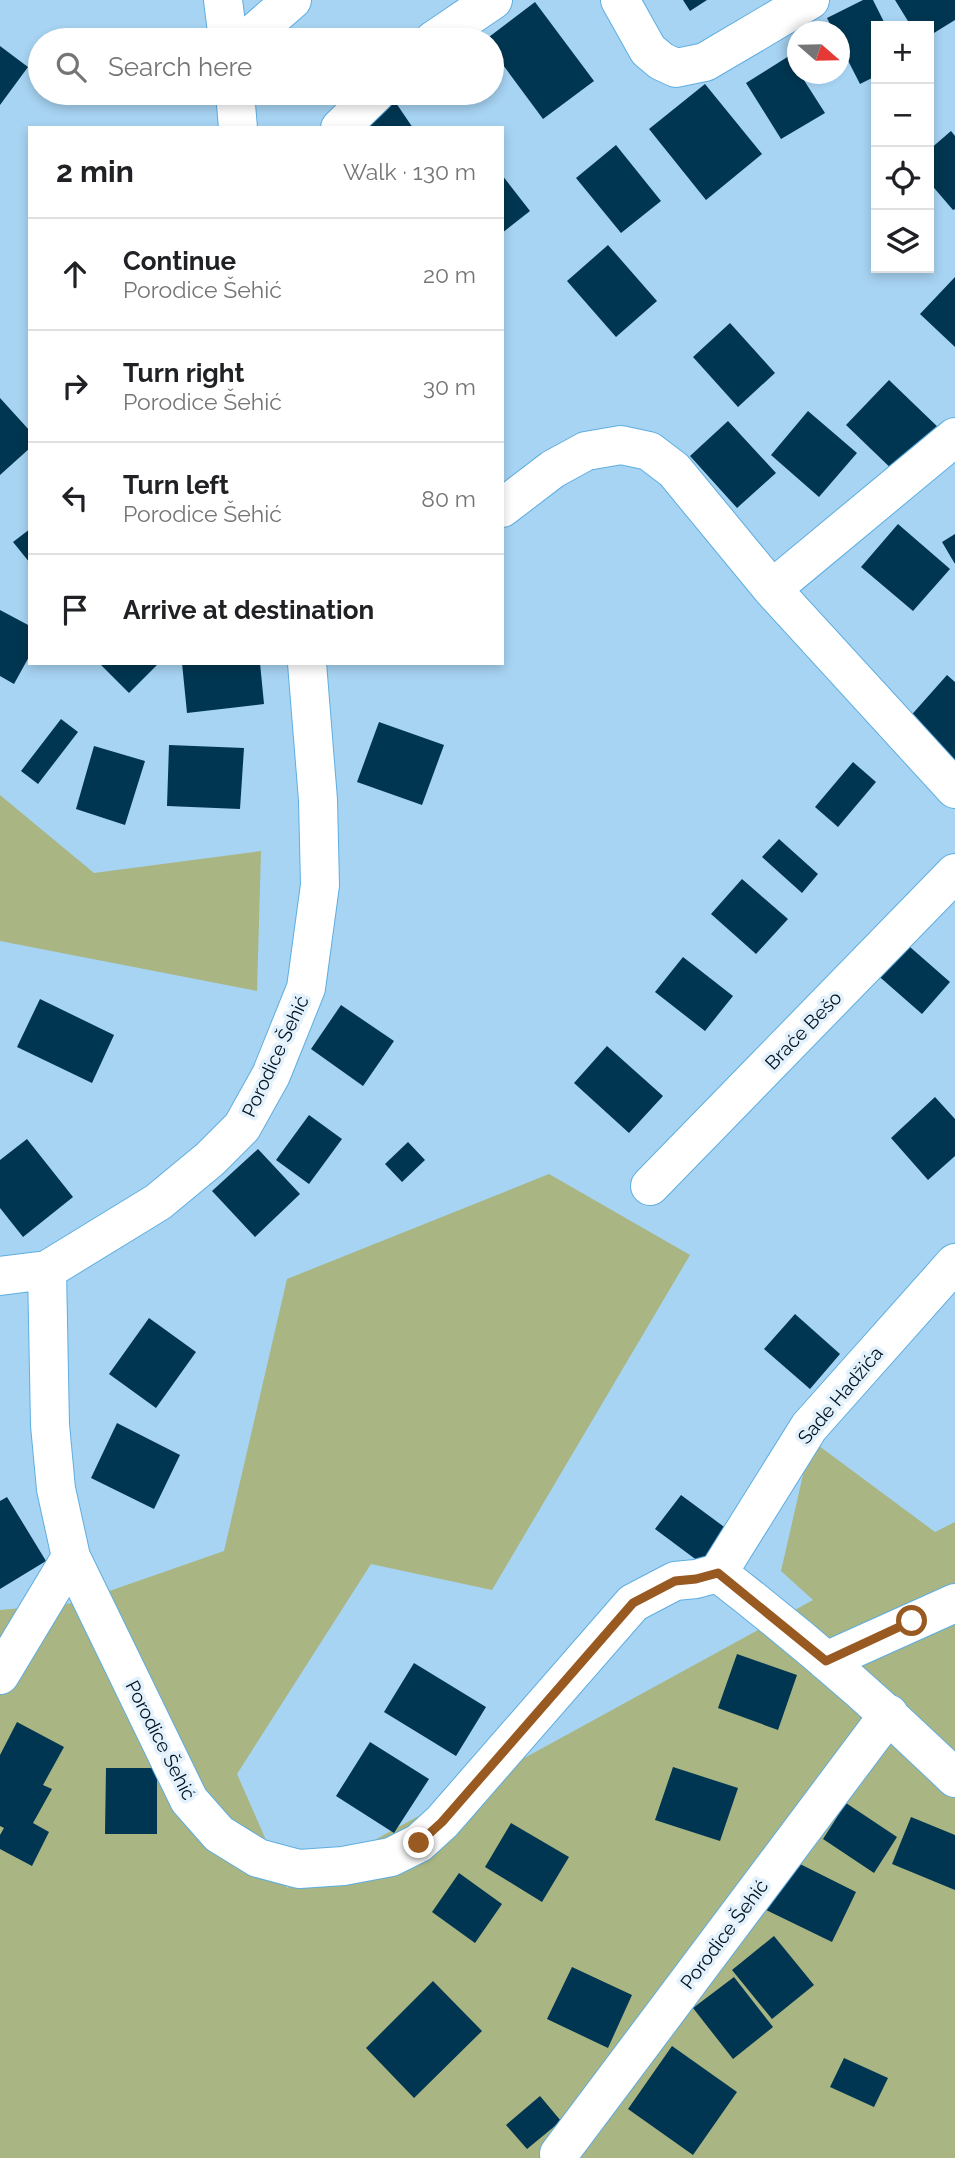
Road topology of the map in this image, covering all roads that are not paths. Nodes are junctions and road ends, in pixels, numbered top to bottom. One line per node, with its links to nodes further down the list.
1 (223, 0): 6 (street)
2 (292, 0): 7 (street)
3 (493, 0): 8 (street)
4 (620, 0): 5 (street)
5 (810, 0)
6 (226, 28)
7 (260, 28)
8 (452, 28)
9 (235, 105): 11 (street)
10 (364, 105): 12 (street)
11 (238, 126)
12 (342, 126)
13 (955, 436): 15 (street)
14 (504, 506): 15 (street)
15 (772, 590): 17 (street)
16 (307, 665): 21 (street, Porodice Šehić)
17 (955, 789)
18 (955, 873): 19 (street, Braće Bešo)
19 (650, 1186)
20 (955, 1263): 24 (street, Sade Hadžića)
21 (47, 1270): 22 (street); 23 (street, Porodice Šehić)
22 (0, 1276)
23 (71, 1557): 24 (street, Porodice Šehić); 27 (street)
24 (718, 1573): 26 (street)
25 (955, 1603): 26 (street)
26 (826, 1661): 28 (street)
27 (0, 1675)
28 (888, 1714): 29 (street); 30 (street, Porodice Šehić)
29 (955, 1778)
30 (559, 2154)

